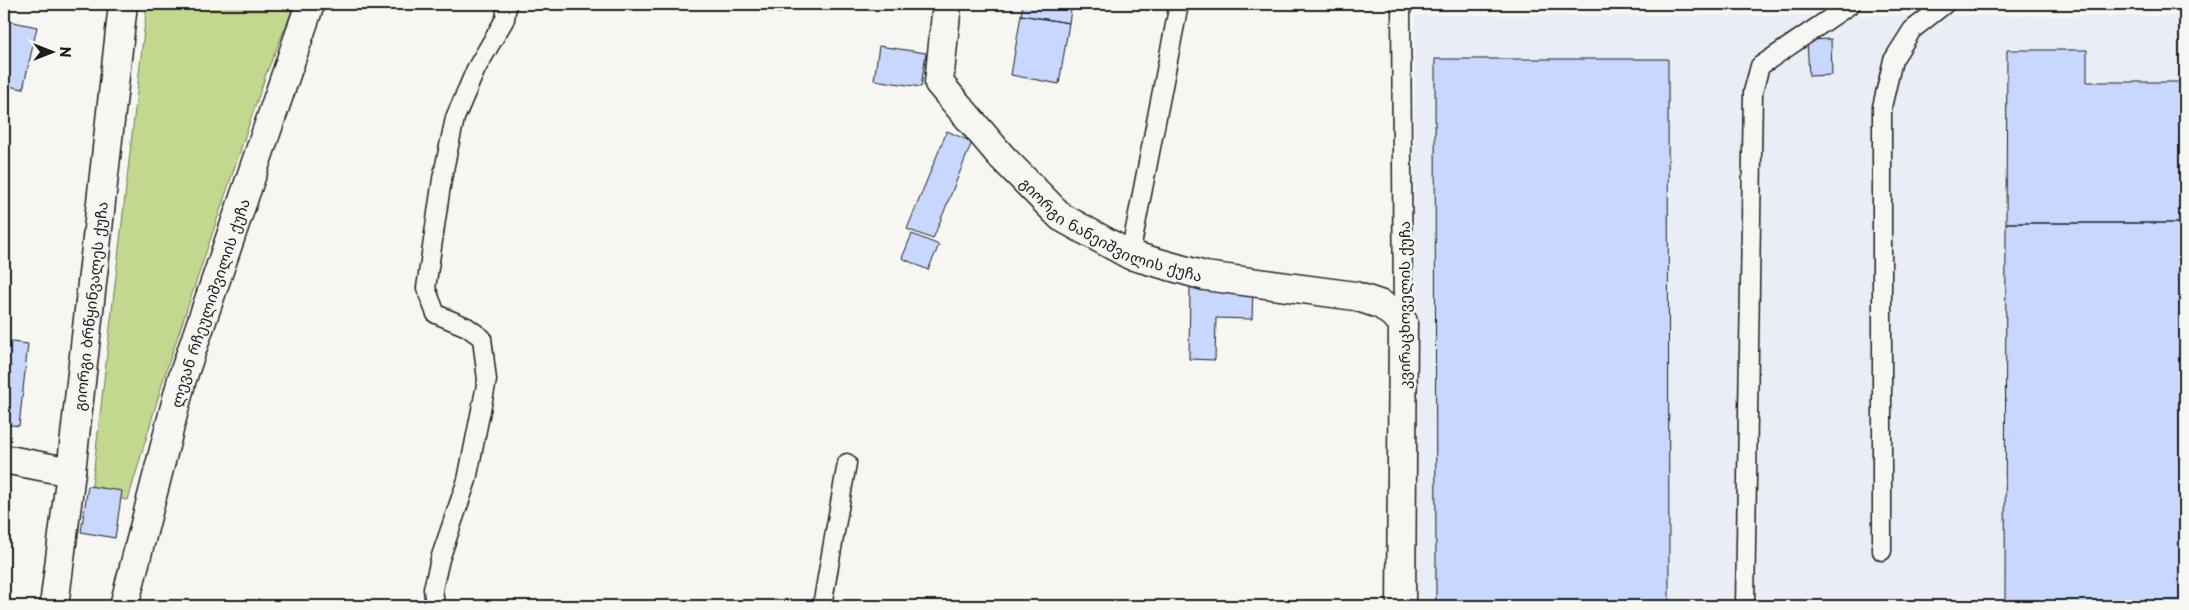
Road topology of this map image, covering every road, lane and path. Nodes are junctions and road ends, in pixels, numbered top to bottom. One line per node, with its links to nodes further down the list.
1 (122, 4): 13 (street, გიორგი ბრწყინვალეს ქუჩა)
2 (310, 4): 16 (street, ლევან რჩეულიშვილის ქუჩა)
3 (507, 4): 17 (lane)
4 (947, 4): 9 (street, გიორგი ნანეიშვილის ქუჩა)
5 (1179, 4): 9 (lane)
6 (1401, 4): 10 (lane, კვირაცხოველის ქუჩა)
7 (1850, 4): 20 (lane)
8 (1945, 4): 14 (lane)
9 (1130, 255): 10 (street, გიორგი ნანეიშვილის ქუჩა)
10 (1403, 322): 19 (street, კვირაცხოველის ქუჩა)
11 (4, 459): 13 (street)
12 (847, 463): 18 (lane)
13 (71, 472): 15 (street, გიორგი ბრწყინვალეს ქუჩა)
14 (1882, 552)
15 (54, 606)
16 (124, 606)
17 (435, 606)
18 (822, 606)
19 (1401, 606)
20 (1745, 606)

